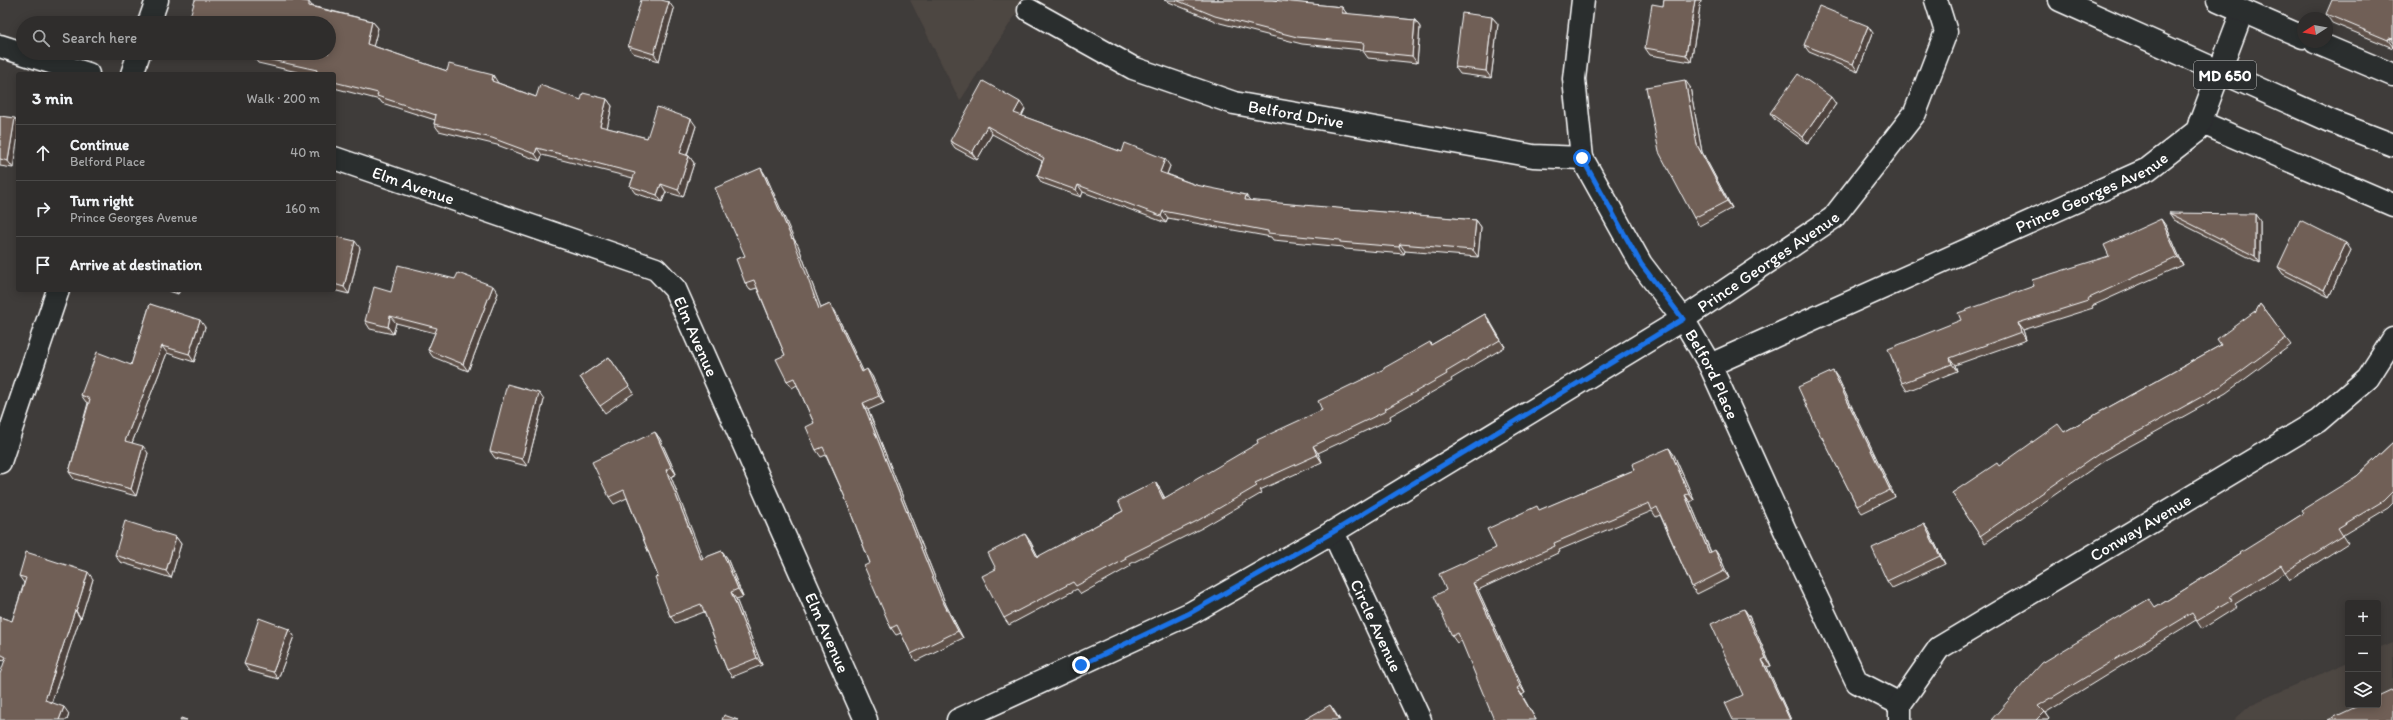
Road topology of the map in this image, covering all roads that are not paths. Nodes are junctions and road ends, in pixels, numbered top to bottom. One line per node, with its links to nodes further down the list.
1 (157, 0): 8 (street)
2 (1583, 0): 21 (street, Belford Place)
3 (1936, 0): 25 (street, Prince Georges Avenue)
4 (2060, 0): 17 (street, MD 650)
5 (2218, 0): 7 (street)
6 (1029, 10): 21 (street, Belford Drive)
7 (2242, 12): 9 (street); 17 (street, Prince Georges Avenue)
8 (151, 16)
9 (2297, 35)
10 (0, 46): 12 (street)
11 (2329, 48): 18 (street)
12 (16, 51)
13 (44, 60): 15 (street)
14 (137, 60): 16 (street)
15 (82, 72)
16 (133, 72)
17 (2218, 72): 19 (street, Prince Georges Avenue); 20 (street, MD 650)
18 (2393, 75)
19 (2200, 122): 23 (street); 27 (street, Prince Georges Avenue)
20 (2393, 145)
21 (1582, 158): 25 (street, Belford Place)
22 (336, 159): 31 (street, Elm Avenue)
23 (2393, 205)
24 (57, 292): 28 (street)
25 (1683, 319): 27 (street, Belford Place); 29 (street, Prince Georges Avenue)
26 (2393, 339): 30 (street, Conway Avenue)
27 (1710, 365): 30 (street, Belford Place)
28 (0, 462)
29 (1333, 532): 32 (street, Prince Georges Avenue); 33 (street, Circle Avenue)
30 (1900, 712)
31 (866, 720)
32 (958, 720)
33 (1420, 720)

